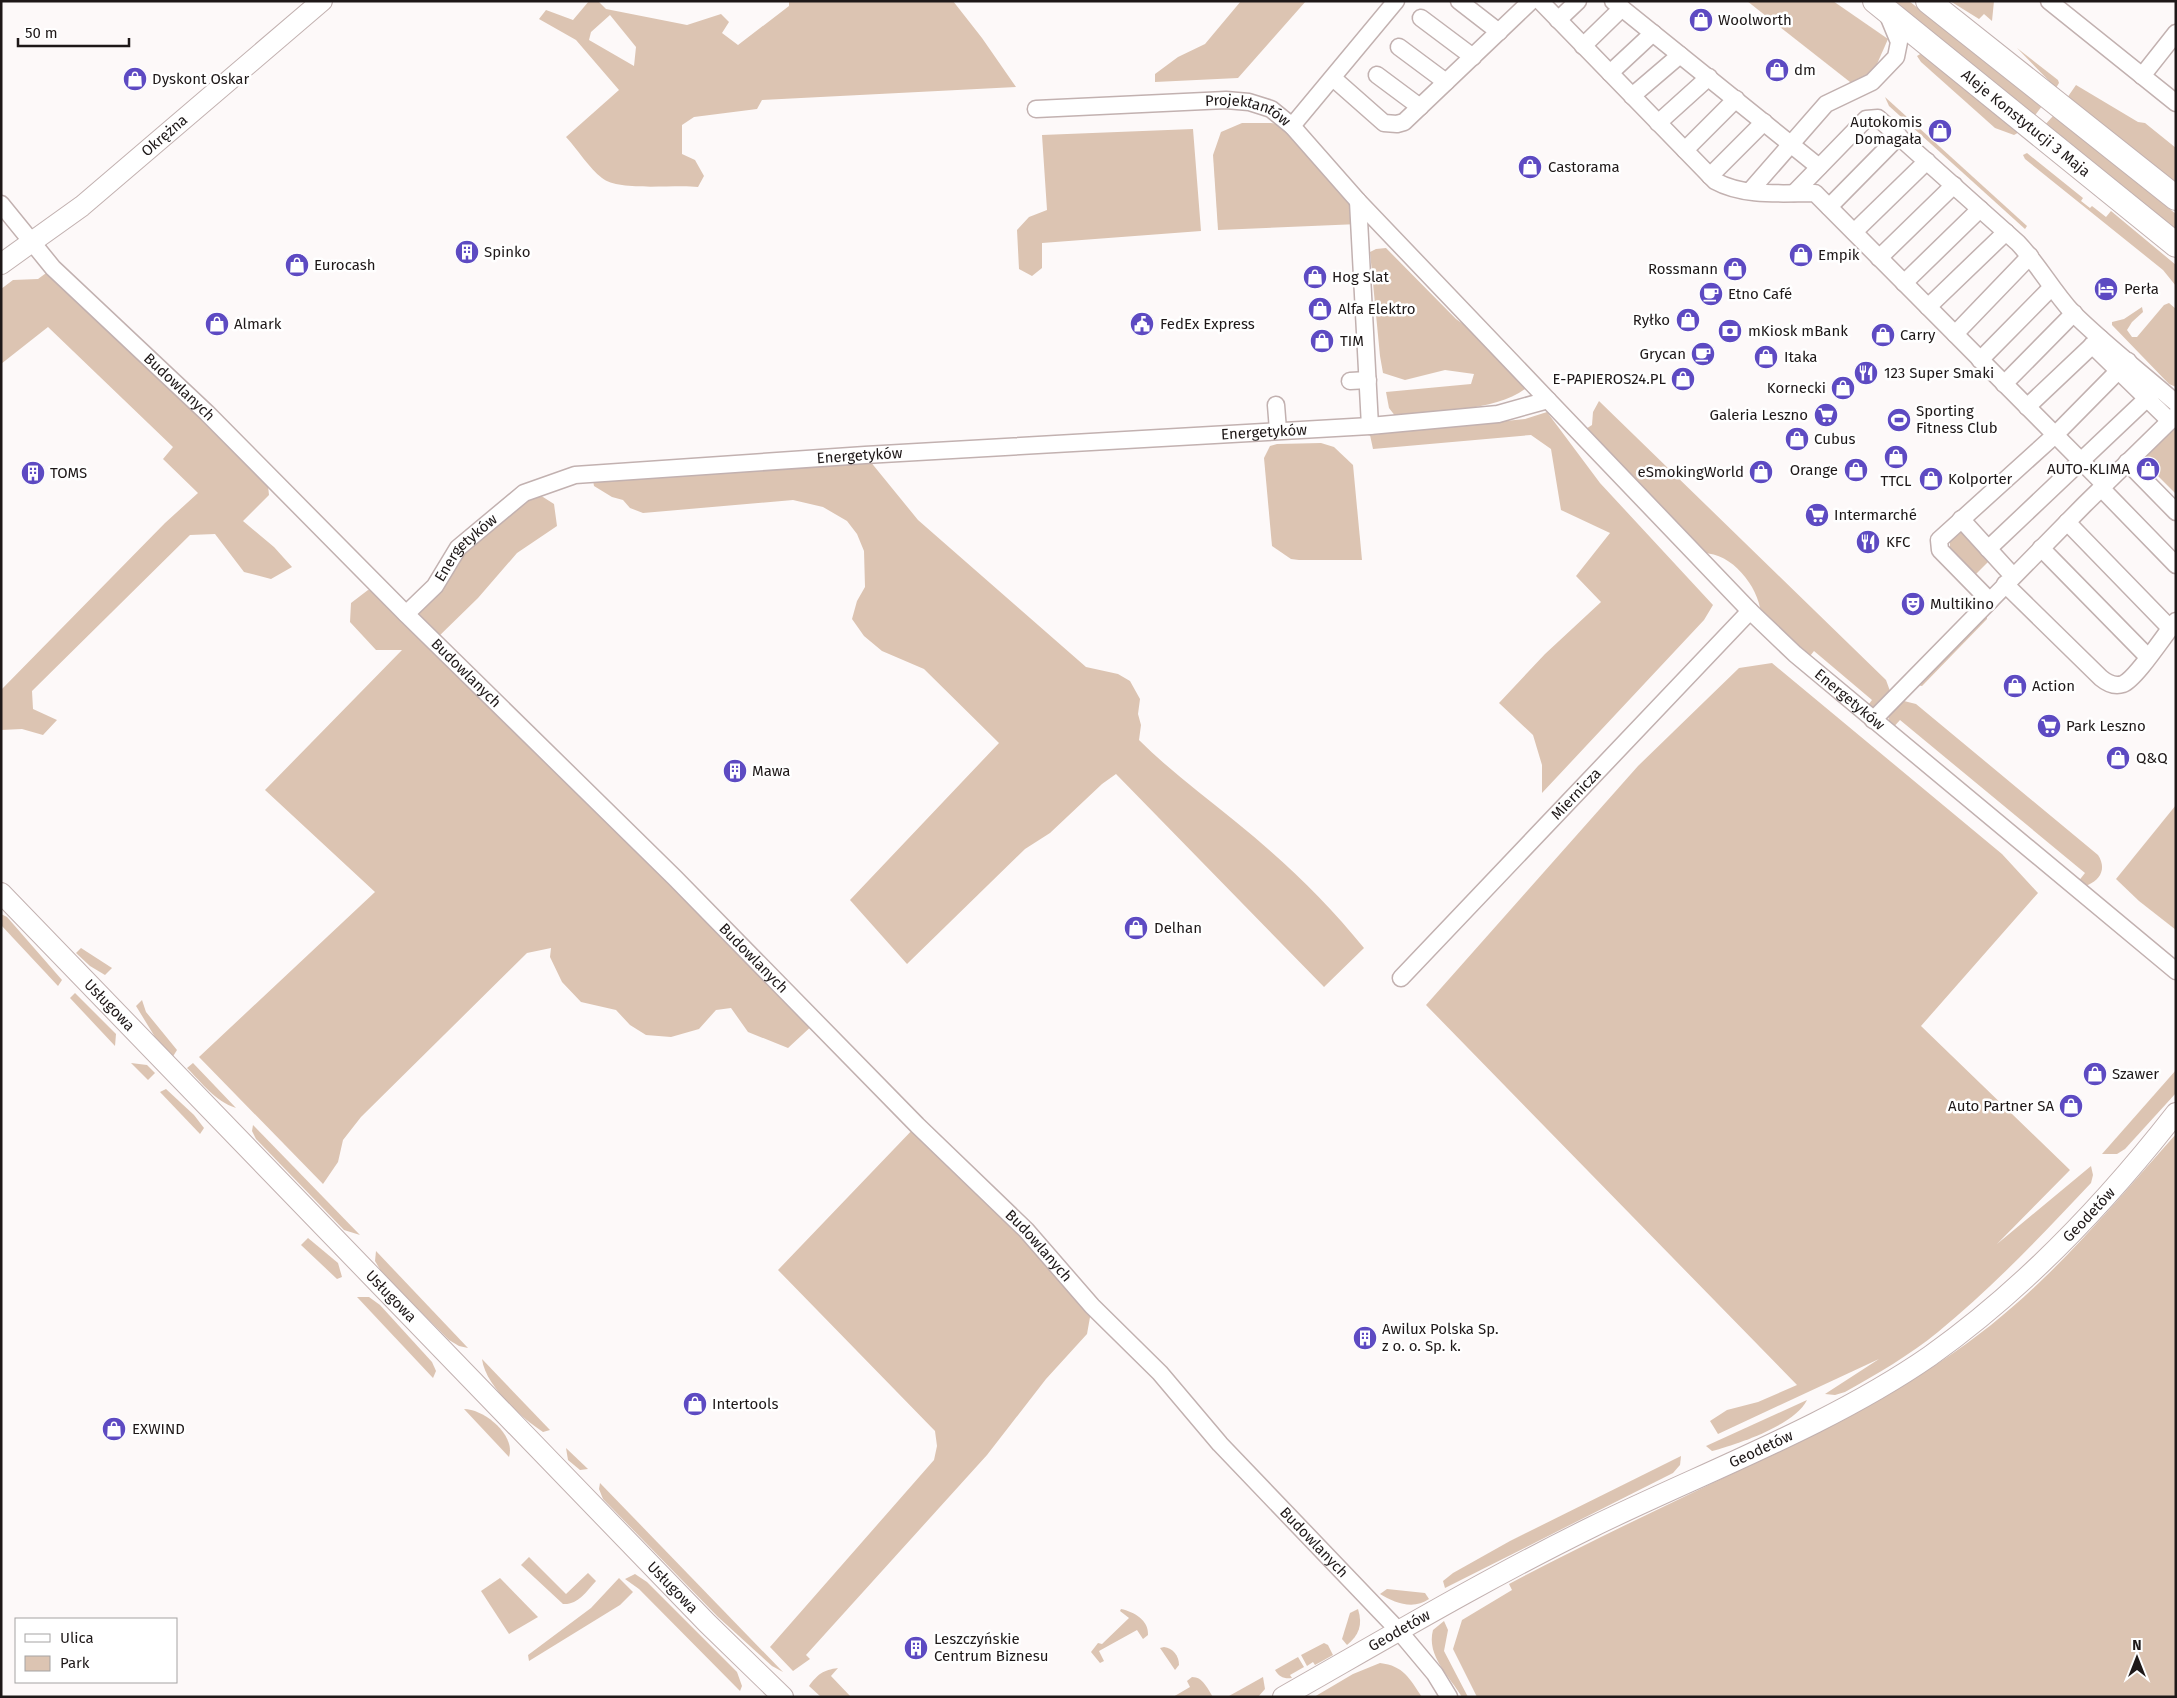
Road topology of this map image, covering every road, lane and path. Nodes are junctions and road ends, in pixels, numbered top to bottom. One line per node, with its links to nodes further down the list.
1 (322, 1): 49 (street, Okrężna)
2 (1396, 1): 23 (street, Projektantów)
3 (1458, 1): 12 (street)
4 (1578, 1): 11 (street)
5 (1928, 1): 42 (main road)
6 (2049, 1): 21 (street)
7 (1528, 3): 11 (street); 12 (street)
8 (1618, 5): 13 (street); 15 (street)
9 (1880, 5): 34 (street); 50 (main road, Aleje Konstytucji 3 Maja)
10 (1421, 18): 18 (street)
11 (1558, 20): 15 (street)
12 (1499, 32): 18 (street)
13 (1652, 33): 17 (street); 19 (street)
14 (2176, 34): 21 (street)
15 (1583, 46): 19 (street)
16 (1400, 47): 24 (street)
17 (1680, 55): 22 (street); 25 (street)
18 (1473, 56): 24 (street)
19 (1610, 73): 25 (street)
20 (1377, 75): 28 (street)
21 (2142, 76): 27 (street)
22 (1709, 77): 26 (street); 30 (street)
23 (1333, 78): 28 (street); 32 (street, Projektantów)
24 (1446, 82): 28 (street)
25 (1632, 96): 30 (street)
26 (1736, 99): 31 (street); 35 (street)
27 (2176, 103)
28 (1420, 107)
29 (1036, 109): 32 (street, Projektantów)
30 (1658, 122): 35 (street)
31 (1764, 122): 34 (street); 38 (street)
32 (1292, 126): 43 (street, Energetyków)
33 (1899, 136): 36 (street); 37 (street); 45 (street)
34 (1792, 144): 37 (street); 40 (street)
35 (1684, 150): 38 (street)
36 (1926, 161): 39 (street); 47 (street)
37 (1818, 167): 41 (street)
38 (1710, 176): 40 (street)
39 (1954, 185): 46 (street); 52 (street)
40 (1750, 191): 41 (street)
41 (1794, 193): 45 (street)
42 (2176, 198)
43 (1358, 201): 62 (street); 66 (street, Energetyków)
44 (1, 204): 49 (street, Budowlanych)
45 (1829, 207): 47 (street)
46 (1980, 208): 48 (street); 54 (street)
47 (1854, 232): 52 (street)
48 (2006, 232): 51 (street); 56 (street)
49 (31, 244): 53 (street, Okrężna); 86 (street, Budowlanych)
50 (2176, 245)
51 (2030, 256): 55 (street); 58 (street)
52 (1879, 258): 54 (street)
53 (1, 264)
54 (1904, 283): 56 (street)
55 (2051, 288): 57 (street); 60 (street)
56 (1928, 308): 58 (street)
57 (2074, 313): 59 (street); 64 (street)
58 (1955, 334): 60 (street)
59 (2097, 341): 61 (street); 69 (street)
60 (1980, 360): 64 (street)
61 (2123, 366): 65 (street); 73 (street)
62 (1368, 380): 63 (street); 71 (street)
63 (1350, 381)
64 (2004, 384): 69 (street)
65 (2152, 393): 67 (street); 70 (street); 74 (street)
66 (1548, 400): 71 (street, Energetyków); 85 (street, Energetyków)
67 (2176, 403)
68 (1276, 405): 72 (street)
69 (2028, 407): 73 (street)
70 (2173, 418): 75 (street)
71 (1370, 426): 72 (street, Energetyków)
72 (1278, 430): 86 (street, Energetyków)
73 (2055, 435): 74 (street); 78 (street)
74 (2080, 460): 76 (street); 81 (street)
75 (2127, 462): 76 (street); 77 (street)
76 (2103, 486): 79 (street); 82 (street)
77 (2176, 512)
78 (1961, 519): 81 (street); 84 (street)
79 (2067, 522): 80 (street); 87 (street)
80 (2041, 548): 83 (street); 88 (street)
81 (1988, 549): 83 (street)
82 (2176, 565)
83 (2009, 580): 84 (street); 88 (street)
84 (1990, 601): 89 (street)
85 (1750, 610): 89 (street, Energetyków); 92 (street, Miernicza)
86 (406, 614): 94 (street, Budowlanych)
87 (2173, 624): 88 (street)
88 (2148, 657)
89 (1873, 720): 91 (street, Energetyków)
90 (1, 893): 95 (street, Usługowa)
91 (2176, 971)
92 (1400, 978)
93 (2176, 1113): 94 (street, Geodetów)
94 (1400, 1631): 96 (street, Geodetów); 97 (street, Budowlanych)
95 (776, 1695)
96 (1283, 1697)
97 (1449, 1697)

